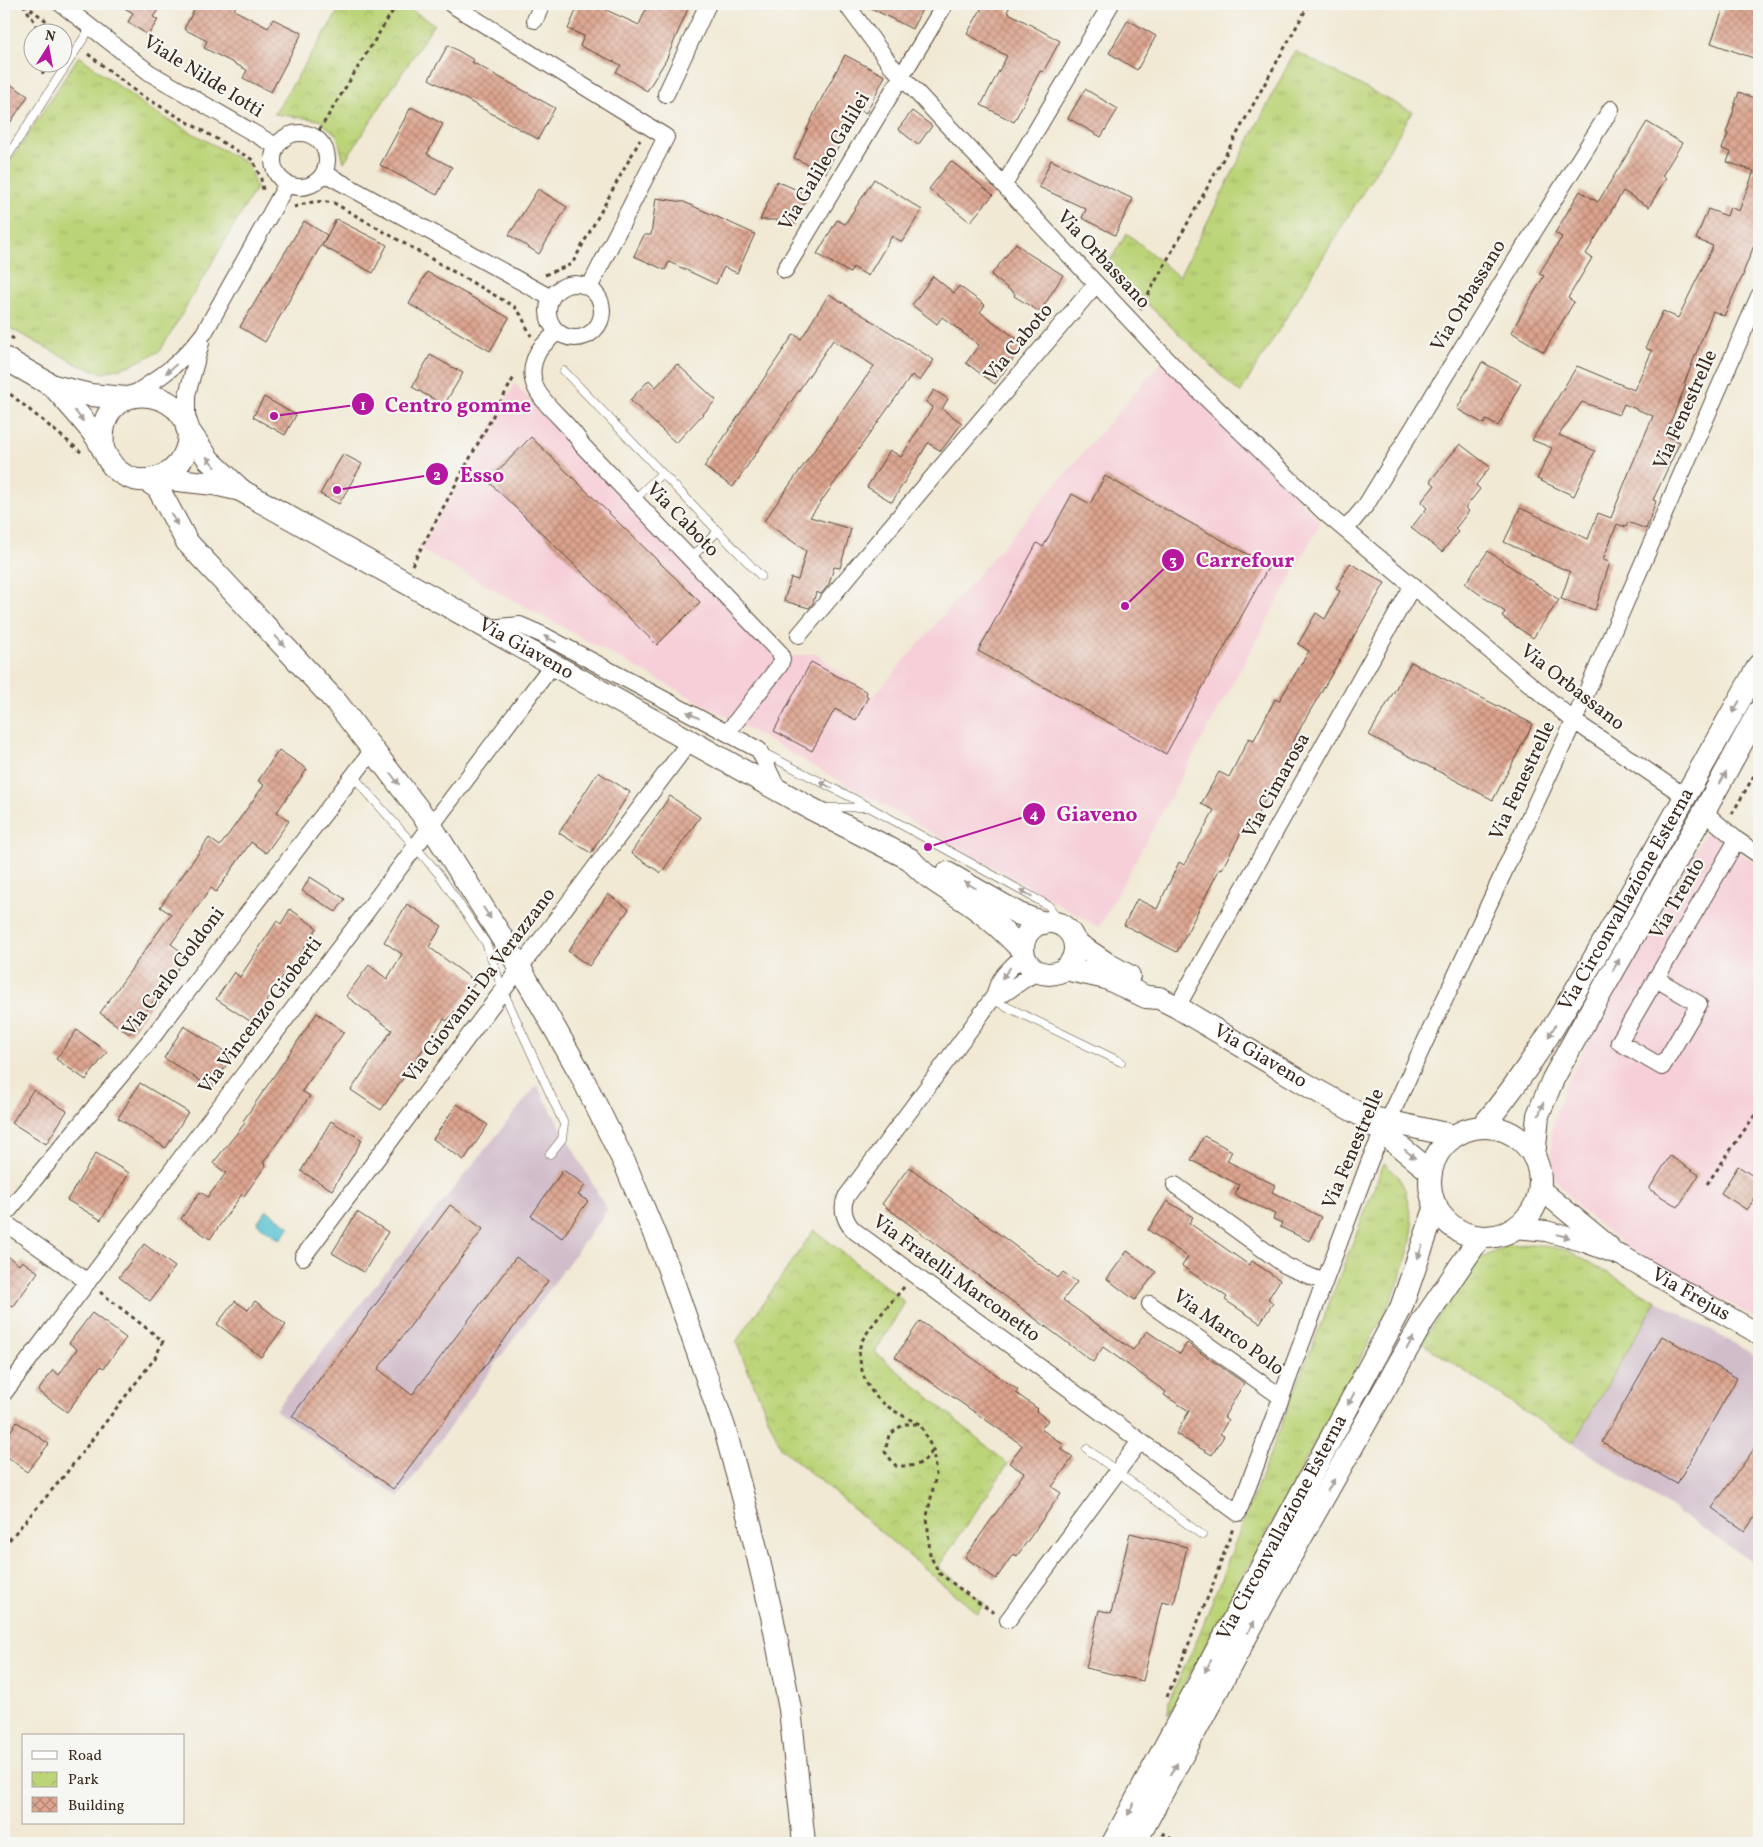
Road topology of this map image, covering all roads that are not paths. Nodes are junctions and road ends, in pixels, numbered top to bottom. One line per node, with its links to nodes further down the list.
1 (61, 4): 9 (street, Viale Nilde Iotti)
2 (451, 4): 20 (street)
3 (542, 4): 8 (street)
4 (708, 4): 11 (street)
5 (846, 4): 10 (street, Via Orbassano)
6 (945, 4): 10 (street, Via Galileo Galilei)
7 (1111, 4): 17 (street)
8 (535, 20)
9 (91, 27): 13 (street, Viale Nilde Iotti); 14 (lane)
10 (901, 75): 17 (street, Via Orbassano); 18 (street, Via Galileo Galilei)
11 (666, 94)
12 (1611, 109): 35 (street, Via Orbassano)
13 (276, 146): 15 (street); 16 (street)
14 (5, 160)
15 (324, 173): 16 (street); 22 (street)
16 (287, 184): 24 (street)
17 (1004, 184): 19 (street, Via Orbassano)
18 (785, 270)
19 (1096, 284): 35 (street, Via Orbassano); 41 (street, Via Caboto)
20 (589, 288): 22 (street); 23 (street)
21 (1759, 296): 45 (street, Via Fenestrelle)
22 (551, 298): 23 (street)
23 (557, 332): 34 (street, Via Caboto)
24 (204, 333): 28 (street, one-way to 28); 29 (street)
25 (4, 358): 27 (main road, Via Giaveno)
26 (564, 371): 31 (lane)
27 (53, 386): 28 (main road, Via Giaveno); 30 (main road, Via Giaveno, one-way to 30)
28 (127, 398): 29 (main road, Via Giaveno); 30 (main road)
29 (187, 428): 32 (main road); 33 (main road, Via Giaveno, one-way to 29)
30 (103, 448): 32 (main road, Via Giaveno)
31 (662, 473): 34 (lane); 36 (lane)
32 (153, 479): 33 (main road, Via Giaveno); 48 (main road, one-way to 48)
33 (242, 491): 40 (main road, Via Giaveno)
34 (634, 500): 37 (street, Via Caboto)
35 (1346, 528): 39 (street, Via Orbassano)
36 (718, 531): 37 (lane); 38 (lane)
37 (690, 559): 46 (street, Via Caboto)
38 (761, 576)
39 (1413, 585): 45 (street, Via Orbassano); 69 (street, Via Cimarosa)
40 (489, 628): 42 (main road, Via Giaveno); 46 (street, one-way to 40)
41 (799, 635)
42 (553, 664): 47 (main road, Via Giaveno); 56 (street, Via Vincenzo Gioberti)
43 (1759, 665): 52 (main road, Via Circonvallazione Esterna, one-way to 52)
44 (1759, 711): 55 (main road, Via Circonvallazione Esterna, one-way to 44)
45 (1574, 721): 52 (street, Via Orbassano); 72 (street, Via Fenestrelle)
46 (727, 733): 49 (street)
47 (690, 741): 51 (main road, Via Giaveno); 63 (street, Via Giovanni Da Verazzano)
48 (373, 750): 50 (street, Via Carlo Goldoni); 56 (main road, one-way to 56)
49 (759, 750): 51 (street); 53 (lane, one-way to 49)
50 (352, 776): 58 (lane); 80 (street, Via Carlo Goldoni)
51 (778, 790): 54 (main road, Via Giaveno)
52 (1686, 797): 71 (main road, Via Circonvallazione Esterna, one-way to 71)
53 (869, 807): 54 (lane, Via Giaveno); 61 (lane, Via Giaveno, one-way to 53)
54 (810, 808): 60 (main road, Via Giaveno)
55 (1704, 812): 57 (street); 75 (main road, Via Circonvallazione Esterna, one-way to 55)
56 (431, 826): 58 (street, Via Vincenzo Gioberti); 63 (main road, one-way to 63)
57 (1737, 840): 59 (street); 66 (street, Via Trento)
58 (414, 847): 67 (lane); 86 (street, Via Vincenzo Gioberti)
59 (1759, 855)
60 (910, 859): 61 (main road, Via Giaveno, one-way to 60); 62 (main road, Via Giaveno)
61 (1060, 930): 62 (main road); 64 (main road); 69 (main road, Via Giaveno)
62 (1023, 953): 65 (main road); 68 (street, Via Fratelli Marconetto, one-way to 68)
63 (520, 968): 67 (street, Via Giovanni Da Verazzano); 98 (main road)
64 (1065, 969): 65 (main road); 69 (main road, Via Giaveno)
65 (1038, 972): 68 (street, Via Fratelli Marconetto)
66 (1656, 979): 66 (street, Via Trento)
67 (503, 990): 74 (lane); 85 (street, Via Giovanni Da Verazzano)
68 (993, 997): 70 (lane); 92 (street, Via Fratelli Marconetto)
69 (1168, 1003): 72 (main road, Via Giaveno)
70 (1121, 1062)
71 (1482, 1127): 73 (main road, Via Circonvallazione Esterna); 75 (main road, Via Circonvallazione Esterna)
72 (1385, 1128): 73 (main road, Via Giaveno); 76 (main road, Via Giaveno, one-way to 76); 87 (street, Via Fenestrelle)
73 (1454, 1136): 76 (main road, Via Circonvallazione Esterna)
74 (550, 1154)
75 (1534, 1157): 78 (main road, Via Circonvallazione Esterna)
76 (1431, 1172): 79 (main road, Via Circonvallazione Esterna)
77 (1176, 1185): 87 (street)
78 (1540, 1189): 82 (main road, Via Circonvallazione Esterna); 84 (street, Via Frejus)
79 (1436, 1206): 83 (main road, Via Circonvallazione Esterna); 99 (main road, Via Circonvallazione Esterna, one-way to 99)
80 (4, 1216)
81 (4, 1222): 86 (street)
82 (1515, 1228): 83 (main road, Via Circonvallazione Esterna); 84 (street, Via Frejus, one-way to 84)
83 (1480, 1237): 100 (main road, Via Circonvallazione Esterna, one-way to 83)
84 (1622, 1256): 89 (street, Via Frejus)
85 (303, 1258)
86 (88, 1282): 90 (street, Via Vincenzo Gioberti)
87 (1324, 1282): 91 (street, Via Fenestrelle)
88 (1150, 1304): 91 (street, Via Marco Polo)
89 (1759, 1334)
90 (4, 1393)
91 (1281, 1397): 95 (street, Via Fenestrelle)
92 (1140, 1441): 94 (street); 95 (street, Via Fratelli Marconetto)
93 (1087, 1449): 94 (lane)
94 (1117, 1472): 96 (lane); 97 (street)
95 (1238, 1513)
96 (1202, 1536)
97 (1008, 1620)
98 (804, 1843)
99 (1113, 1843)
100 (1134, 1843)

